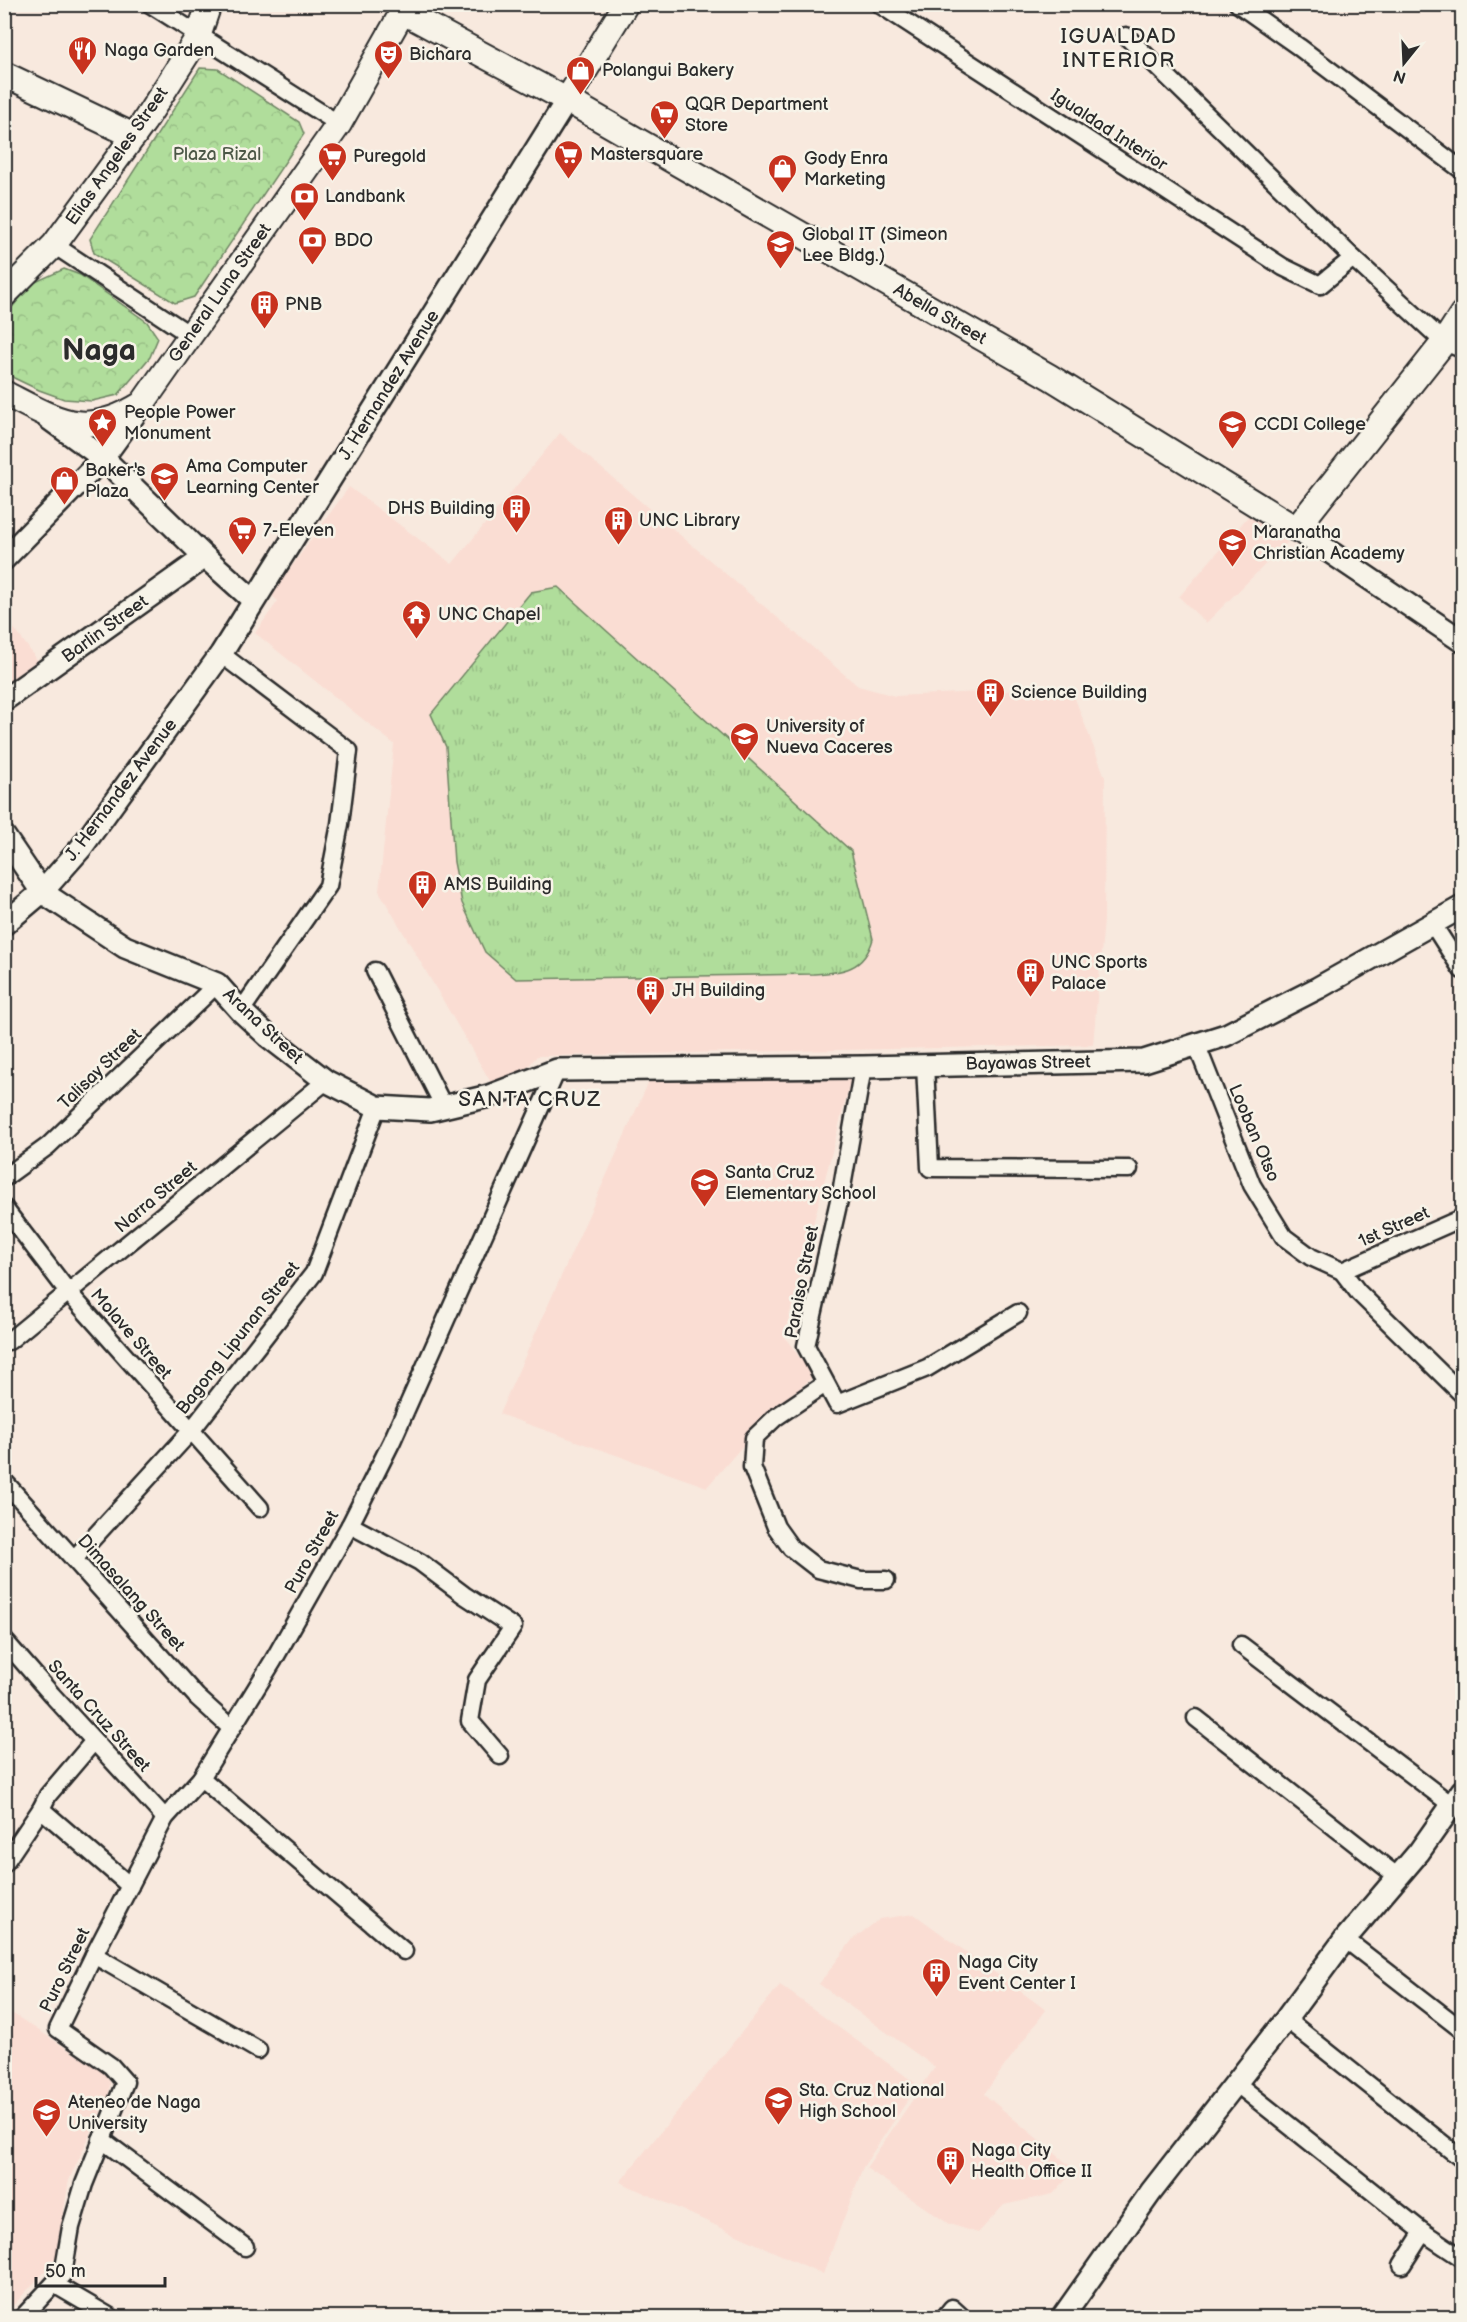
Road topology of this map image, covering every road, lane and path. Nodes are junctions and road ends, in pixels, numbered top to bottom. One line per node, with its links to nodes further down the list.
1 (150, 4): 8 (street)
2 (209, 4): 8 (main road, Elias Angeles Street)
3 (626, 4): 10 (main road, J. Hernandez Avenue)
4 (879, 4): 15 (street, Igualdad Interior)
5 (1238, 4): 13 (street)
6 (405, 8): 10 (main road, Abella Street); 11 (main road, General Luna Street)
7 (1126, 36): 15 (street)
8 (198, 37): 11 (street); 12 (main road, Elias Angeles Street)
9 (4, 74): 12 (main road)
10 (567, 100): 24 (main road, Abella Street); 27 (street, J. Hernandez Avenue)
11 (339, 124): 18 (main road, General Luna Street)
12 (134, 136): 14 (main road, Elias Angeles Street)
13 (1462, 170)
14 (54, 245): 16 (main road, Elias Angeles Street); 18 (street)
15 (1353, 258): 19 (street)
16 (4, 295)
17 (1462, 314): 19 (main road)
18 (190, 335): 21 (main road, General Luna Street)
19 (1453, 345): 24 (main road)
20 (4, 393): 22 (main road)
21 (142, 404): 22 (main road); 23 (street, General Luna Street)
22 (41, 412): 23 (street)
23 (103, 458): 25 (street); 26 (street, General Luna Street)
24 (1296, 529): 28 (street, Abella Street)
25 (205, 557): 27 (street); 30 (street, Barlin Street)
26 (4, 559)
27 (254, 600): 29 (street, J. Hernandez Avenue)
28 (1462, 641)
29 (221, 654): 32 (street, J. Hernandez Avenue); 39 (street)
30 (4, 700)
31 (4, 836): 32 (street, Arana Street)
32 (42, 892): 35 (street, J. Hernandez Avenue); 38 (street, Arana Street)
33 (1462, 907): 34 (street, Bayawas Street)
34 (1432, 923): 36 (street); 40 (street, Bayawas Street)
35 (4, 924)
36 (1462, 970)
37 (375, 971): 46 (street)
38 (217, 984): 39 (street, Arana Street); 48 (street, Talisay Street)
39 (241, 1011): 44 (street, Arana Street)
40 (1197, 1046): 41 (street, Bayawas Street); 51 (street, Looban Otso)
41 (925, 1065): 42 (street, Bayawas Street); 47 (street)
42 (863, 1067): 43 (street, Bayawas Street); 55 (street, Paraiso Street)
43 (557, 1070): 46 (street, Arana Street); 60 (street, Puro Street)
44 (326, 1081): 45 (street, Arana Street); 52 (street, Narra Street)
45 (377, 1107): 46 (street, Arana Street); 57 (street, Bagong Lipunan Street)
46 (444, 1107)
47 (1129, 1169)
48 (4, 1178)
49 (4, 1208): 52 (street, Molave Street)
50 (1462, 1218): 51 (street, 1st Street)
51 (1342, 1271): 56 (street)
52 (69, 1293): 54 (street, Narra Street); 57 (street, Molave Street)
53 (1018, 1313): 55 (street, Paraiso Street)
54 (9, 1341)
55 (825, 1384): 62 (street)
56 (1462, 1394)
57 (191, 1431): 59 (street, Molave Street); 61 (street, Bagong Lipunan Street)
58 (4, 1481): 61 (street, Dimasalang Street)
59 (260, 1508)
60 (350, 1525): 66 (street, Puro Street); 68 (street)
61 (74, 1560): 66 (street, Dimasalang Street)
62 (886, 1580)
63 (4, 1640): 67 (street, Santa Cruz Street)
64 (1241, 1645): 70 (street)
65 (1196, 1718): 74 (street)
66 (231, 1728): 69 (street, Puro Street)
67 (94, 1741): 71 (street); 72 (street, Santa Cruz Street)
68 (500, 1756)
69 (201, 1778): 72 (street, Puro Street); 77 (street)
70 (1458, 1799): 74 (street)
71 (41, 1809): 73 (street); 75 (street)
72 (165, 1818): 75 (street, Puro Street)
73 (4, 1864)
74 (1398, 1877): 76 (street)
75 (129, 1886): 78 (street, Puro Street)
76 (1345, 1940): 79 (street); 80 (street)
77 (404, 1951)
78 (93, 1955): 81 (street); 83 (street, Puro Street)
79 (1286, 2019): 82 (street); 84 (street)
80 (1462, 2030)
81 (258, 2050)
82 (1236, 2083): 85 (street); 94 (street)
83 (101, 2139): 86 (street); 89 (street)
84 (1462, 2159)
85 (1423, 2232): 87 (street); 88 (street)
86 (245, 2247)
87 (1462, 2258)
88 (1402, 2265)
89 (54, 2284): 90 (street); 91 (street)
90 (22, 2318)
91 (112, 2318)
92 (944, 2318): 93 (street)
93 (963, 2318)
94 (1062, 2318)

